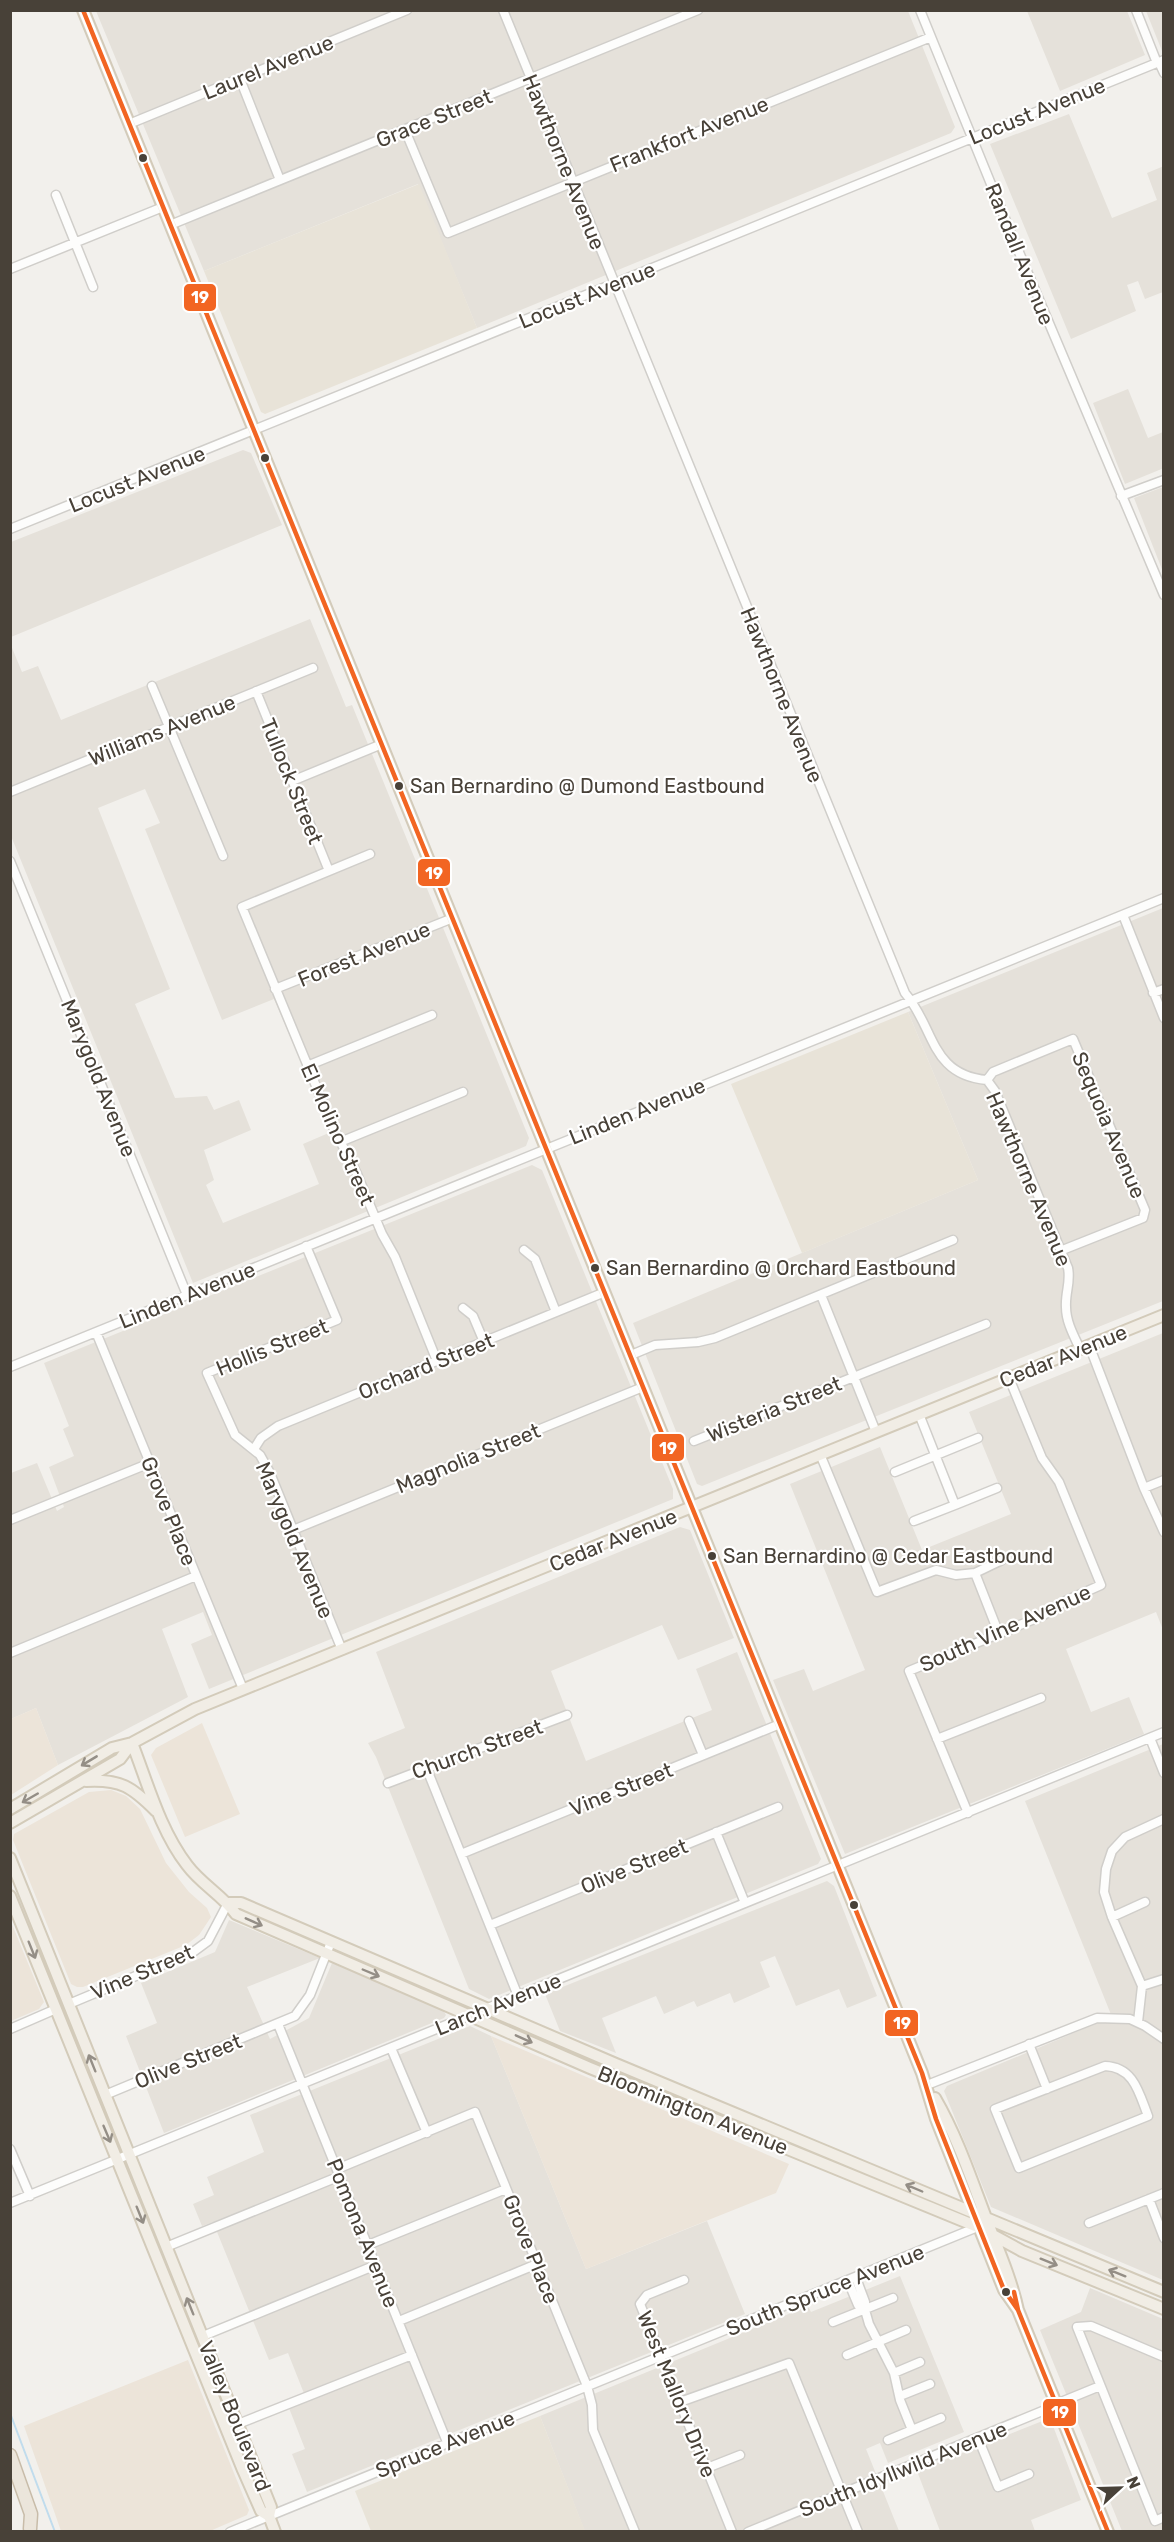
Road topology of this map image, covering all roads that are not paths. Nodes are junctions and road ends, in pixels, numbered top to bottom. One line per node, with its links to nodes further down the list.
1 (83, 10): 12 (main road)
2 (406, 10): 10 (street, Laurel Avenue)
3 (503, 10): 11 (street, Hawthorne Avenue)
4 (698, 10): 11 (street, Grace Street)
5 (920, 10): 7 (street, Randall Avenue)
6 (1136, 10): 8 (street)
7 (931, 37): 14 (street, Randall Avenue); 16 (street, Frankfort Avenue)
8 (1160, 61): 9 (street); 14 (street, Locust Avenue)
9 (1164, 74)
10 (240, 79): 12 (street, Laurel Avenue); 15 (street)
11 (530, 79): 13 (street, Grace Street); 16 (street, Hawthorne Avenue)
12 (129, 124): 18 (main road)
13 (405, 130): 15 (street, Grace Street); 16 (street, Frankfort Avenue)
14 (973, 137): 22 (street, Locust Avenue); 26 (street, Randall Avenue)
15 (280, 180): 19 (street, Grace Street)
16 (572, 182): 22 (street, Hawthorne Avenue)
17 (56, 195): 20 (street)
18 (163, 207): 19 (main road); 20 (street)
19 (170, 225): 24 (main road)
20 (76, 242): 21 (street); 23 (street)
21 (10, 268)
22 (614, 284): 24 (street, Locust Avenue); 46 (street, Hawthorne Avenue)
23 (93, 287)
24 (254, 432): 27 (street, Locust Avenue); 33 (main road)
25 (1164, 480): 26 (street)
26 (1121, 496): 28 (street, Randall Avenue)
27 (10, 529)
28 (1164, 595)
29 (313, 668): 31 (street, Williams Avenue)
30 (152, 686): 32 (street)
31 (256, 691): 32 (street, Williams Avenue); 34 (street, Tullock Street)
32 (169, 727): 35 (street, Williams Avenue); 37 (street)
33 (382, 744): 34 (street); 42 (main road)
34 (292, 781): 39 (street, Tullock Street)
35 (10, 792)
36 (370, 854): 39 (street)
37 (223, 856)
38 (10, 861): 60 (street, Marygold Avenue)
39 (329, 871): 43 (street, El Molino Street)
40 (1164, 898): 41 (street, Linden Avenue)
41 (1123, 915): 45 (street); 46 (street, Linden Avenue)
42 (453, 918): 43 (street, Forest Avenue); 53 (main road)
43 (275, 989): 49 (street, El Molino Street)
44 (1164, 989): 45 (street)
45 (1153, 993): 48 (street)
46 (910, 999): 50 (street, Hawthorne Avenue); 53 (street, Linden Avenue)
47 (432, 1016): 49 (street)
48 (1164, 1018)
49 (308, 1066): 52 (street, El Molino Street)
50 (987, 1080): 58 (street, Hawthorne Avenue); 58 (street, Sequoia Avenue)
51 (463, 1092): 52 (street)
52 (340, 1143): 54 (street, El Molino Street)
53 (546, 1148): 54 (street, Linden Avenue); 59 (main road)
54 (375, 1218): 56 (street, Linden Avenue); 70 (street, El Molino Street)
55 (953, 1240): 61 (street)
56 (306, 1246): 60 (street, Linden Avenue); 72 (street, Hollis Street)
57 (524, 1251): 63 (street)
58 (1060, 1251): 68 (street, Hawthorne Avenue)
59 (605, 1292): 63 (street, Orchard Street); 69 (main road)
60 (187, 1295): 66 (street, Linden Avenue)
61 (820, 1295): 69 (street); 73 (street)
62 (464, 1308): 67 (street)
63 (556, 1312): 67 (street, Orchard Street)
64 (1164, 1315): 68 (main road, Cedar Avenue)
65 (986, 1324): 73 (street, Wisteria Street)
66 (96, 1332): 71 (street, Linden Avenue); 83 (street, Grove Place)
67 (484, 1342): 70 (street, Orchard Street)
68 (1084, 1347): 74 (main road, Cedar Avenue); 87 (street, Hawthorne Avenue)
69 (631, 1355): 75 (main road)
70 (438, 1361): 80 (street, Orchard Street)
71 (10, 1367)
72 (207, 1373): 80 (street, Marygold Avenue)
73 (853, 1376): 77 (street); 79 (street, Wisteria Street)
74 (1009, 1378): 76 (main road, Cedar Avenue); 97 (street, South Vine Avenue)
75 (644, 1387): 89 (main road); 92 (street, Magnolia Street)
76 (919, 1414): 77 (main road, Cedar Avenue); 82 (street)
77 (876, 1432): 81 (main road, Cedar Avenue)
78 (978, 1438): 82 (street)
79 (694, 1442)
80 (254, 1449): 92 (street, Marygold Avenue)
81 (820, 1454): 89 (main road, Cedar Avenue); 95 (street)
82 (935, 1455): 84 (street); 88 (street)
83 (150, 1463): 90 (street); 96 (street, Grove Place)
84 (895, 1472)
85 (1164, 1480): 87 (street)
86 (997, 1488): 88 (street)
87 (1143, 1488): 93 (street, Hawthorne Avenue)
88 (955, 1505): 91 (street)
89 (693, 1507): 98 (main road, Cedar Avenue); 104 (main road)
90 (10, 1520)
91 (914, 1521)
92 (293, 1530): 98 (street, Marygold Avenue)
93 (1164, 1532)
94 (1002, 1560): 95 (street)
95 (975, 1573): 97 (street)
96 (196, 1576): 99 (street); 100 (street, Grove Place)
97 (999, 1634): 107 (street, South Vine Avenue)
98 (342, 1650): 100 (main road, Cedar Avenue)
99 (10, 1653)
100 (243, 1689): 108 (main road, Cedar Avenue)
101 (1041, 1698): 107 (street)
102 (567, 1715): 110 (street, Church Street)
103 (689, 1721): 109 (street)
104 (780, 1724): 109 (street, Vine Street); 123 (main road)
105 (1164, 1732): 106 (street, Larch Avenue)
106 (1150, 1738): 111 (street); 116 (street, Larch Avenue)
107 (937, 1739): 116 (street)
108 (132, 1743): 112 (main road, Cedar Avenue); 115 (main road, Cedar Avenue, one-way to 115); 117 (main road, Bloomington Avenue)
109 (703, 1755): 121 (street, Vine Street)
110 (426, 1767): 113 (street, Church Street); 121 (street)
111 (1164, 1773)
112 (83, 1781): 117 (main road); 119 (main road, Cedar Avenue)
113 (388, 1783)
114 (778, 1807): 120 (street, Olive Street)
115 (10, 1809)
116 (968, 1813): 123 (street, Larch Avenue)
117 (160, 1816): 126 (main road, Bloomington Avenue)
118 (1164, 1819): 128 (street)
119 (10, 1823)
120 (716, 1832): 127 (street); 129 (street, Olive Street)
121 (461, 1854): 129 (street)
122 (10, 1858): 135 (main road, Valley Boulevard)
123 (837, 1866): 127 (street, Larch Avenue); 147 (main road)
124 (1145, 1902): 128 (street)
125 (12, 1903): 137 (main road, Valley Boulevard, one-way to 137)
126 (228, 1903): 130 (main road, Bloomington Avenue); 131 (main road, Bloomington Avenue, one-way to 131); 135 (street, Vine Street)
127 (745, 1903): 134 (street, Larch Avenue)
128 (1112, 1917): 133 (street)
129 (490, 1925): 134 (street)
130 (332, 1942): 131 (street, Olive Street); 136 (main road, Bloomington Avenue)
131 (326, 1954): 138 (main road, Bloomington Avenue, one-way to 138); 140 (street, Olive Street)
132 (1164, 1979): 133 (street)
133 (1142, 1986): 139 (street)
134 (518, 1996): 136 (street, Larch Avenue)
135 (69, 2004): 150 (main road, Valley Boulevard, one-way to 135)
136 (488, 2008): 138 (street, Larch Avenue); 145 (main road, Bloomington Avenue)
137 (56, 2009): 141 (street); 156 (main road, Valley Boulevard, one-way to 156)
138 (471, 2015): 144 (street, Larch Avenue); 149 (main road, Bloomington Avenue, one-way to 149)
139 (1138, 2022): 142 (street); 143 (street)
140 (278, 2024): 146 (street, Pomona Avenue); 150 (street, Olive Street)
141 (10, 2029)
142 (1164, 2039)
143 (1029, 2044): 147 (street); 148 (street)
144 (392, 2048): 146 (street, Larch Avenue); 151 (street)
145 (660, 2081): 149 (main road); 153 (main road, Bloomington Avenue)
146 (303, 2085): 155 (street, Larch Avenue); 157 (street, Pomona Avenue)
147 (927, 2085): 158 (main road); 166 (main road)
148 (1047, 2089): 148 (street)
149 (654, 2094): 152 (main road, Bloomington Avenue)
150 (105, 2095): 155 (main road, Valley Boulevard)
151 (427, 2133): 157 (street); 159 (street, Grove Place)
152 (757, 2135): 153 (main road); 166 (main road, Bloomington Avenue)
153 (803, 2141): 163 (main road, Bloomington Avenue, one-way to 153)
154 (10, 2148): 161 (street)
155 (129, 2156): 156 (street, Larch Avenue); 171 (main road, Valley Boulevard)
156 (118, 2160): 161 (street, Larch Avenue); 212 (main road, Valley Boulevard, one-way to 212)
157 (339, 2173): 170 (street, Pomona Avenue); 171 (street)
158 (961, 2183): 163 (main road); 165 (main road)
159 (506, 2189): 170 (street); 174 (street, Grove Place)
160 (1164, 2193): 162 (street)
161 (30, 2196): 164 (street, Larch Avenue)
162 (1149, 2199): 167 (street); 169 (street)
163 (942, 2200): 165 (main road, Bloomington Avenue)
164 (10, 2203)
165 (973, 2213): 166 (main road, Bloomington Avenue)
166 (983, 2223): 168 (main road); 176 (street, South Spruce Avenue); 178 (main road, Bloomington Avenue, one-way to 166); 182 (main road)
167 (1089, 2223)
168 (994, 2236): 172 (main road); 175 (main road)
169 (1164, 2238)
170 (368, 2245): 173 (street, Pomona Avenue)
171 (166, 2247): 186 (main road, Valley Boulevard, one-way to 171)
172 (1022, 2251): 175 (main road); 180 (main road, one-way to 180)
173 (376, 2265): 183 (street, Pomona Avenue); 186 (street)
174 (537, 2265): 183 (street); 195 (street, Grove Place)
175 (1005, 2266): 182 (main road)
176 (852, 2279): 181 (street); 190 (street, South Spruce Avenue)
177 (684, 2280): 190 (street, West Mallory Drive)
178 (1164, 2292)
179 (893, 2298): 181 (street)
180 (1164, 2309)
181 (865, 2310): 184 (street); 187 (street)
182 (1018, 2310): 199 (main road)
183 (399, 2321): 188 (street, Pomona Avenue)
184 (833, 2322)
185 (906, 2331): 187 (street)
186 (203, 2336): 201 (main road, Valley Boulevard)
187 (877, 2342): 189 (street); 193 (street)
188 (412, 2355): 201 (street); 205 (street, Pomona Avenue)
189 (848, 2355)
190 (660, 2357): 195 (street, Spruce Avenue); 198 (street, West Mallory Drive)
191 (1164, 2357): 196 (street)
192 (920, 2362): 193 (street)
193 (894, 2373): 197 (street)
194 (930, 2384): 197 (street)
195 (587, 2386): 205 (street, Spruce Avenue); 217 (street, Grove Place)
196 (1100, 2386): 199 (street, South Idyllwild Avenue); 213 (street)
197 (900, 2396): 202 (street)
198 (680, 2402): 208 (street, West Mallory Drive); 211 (street)
199 (1056, 2404): 203 (street, South Idyllwild Avenue); 221 (main road)
200 (941, 2418): 202 (street)
201 (238, 2424): 212 (main road, Valley Boulevard)
202 (912, 2430): 204 (street)
203 (978, 2438): 210 (street); 211 (street, South Idyllwild Avenue)
204 (888, 2440)
205 (447, 2442): 212 (street, Spruce Avenue)
206 (10, 2455): 214 (highway)
207 (740, 2455): 208 (street)
208 (707, 2468): 218 (street, West Mallory Drive)
209 (10, 2472): 214 (highway)
210 (1029, 2474)
211 (842, 2494): 219 (street, South Idyllwild Avenue); 220 (street)
212 (269, 2516): 215 (street, Spruce Avenue); 216 (main road)
213 (1159, 2519)
214 (31, 2530)
215 (230, 2532)
216 (275, 2532)
217 (635, 2532)
218 (732, 2532)
219 (748, 2532)
220 (858, 2532)
221 (1108, 2532)

